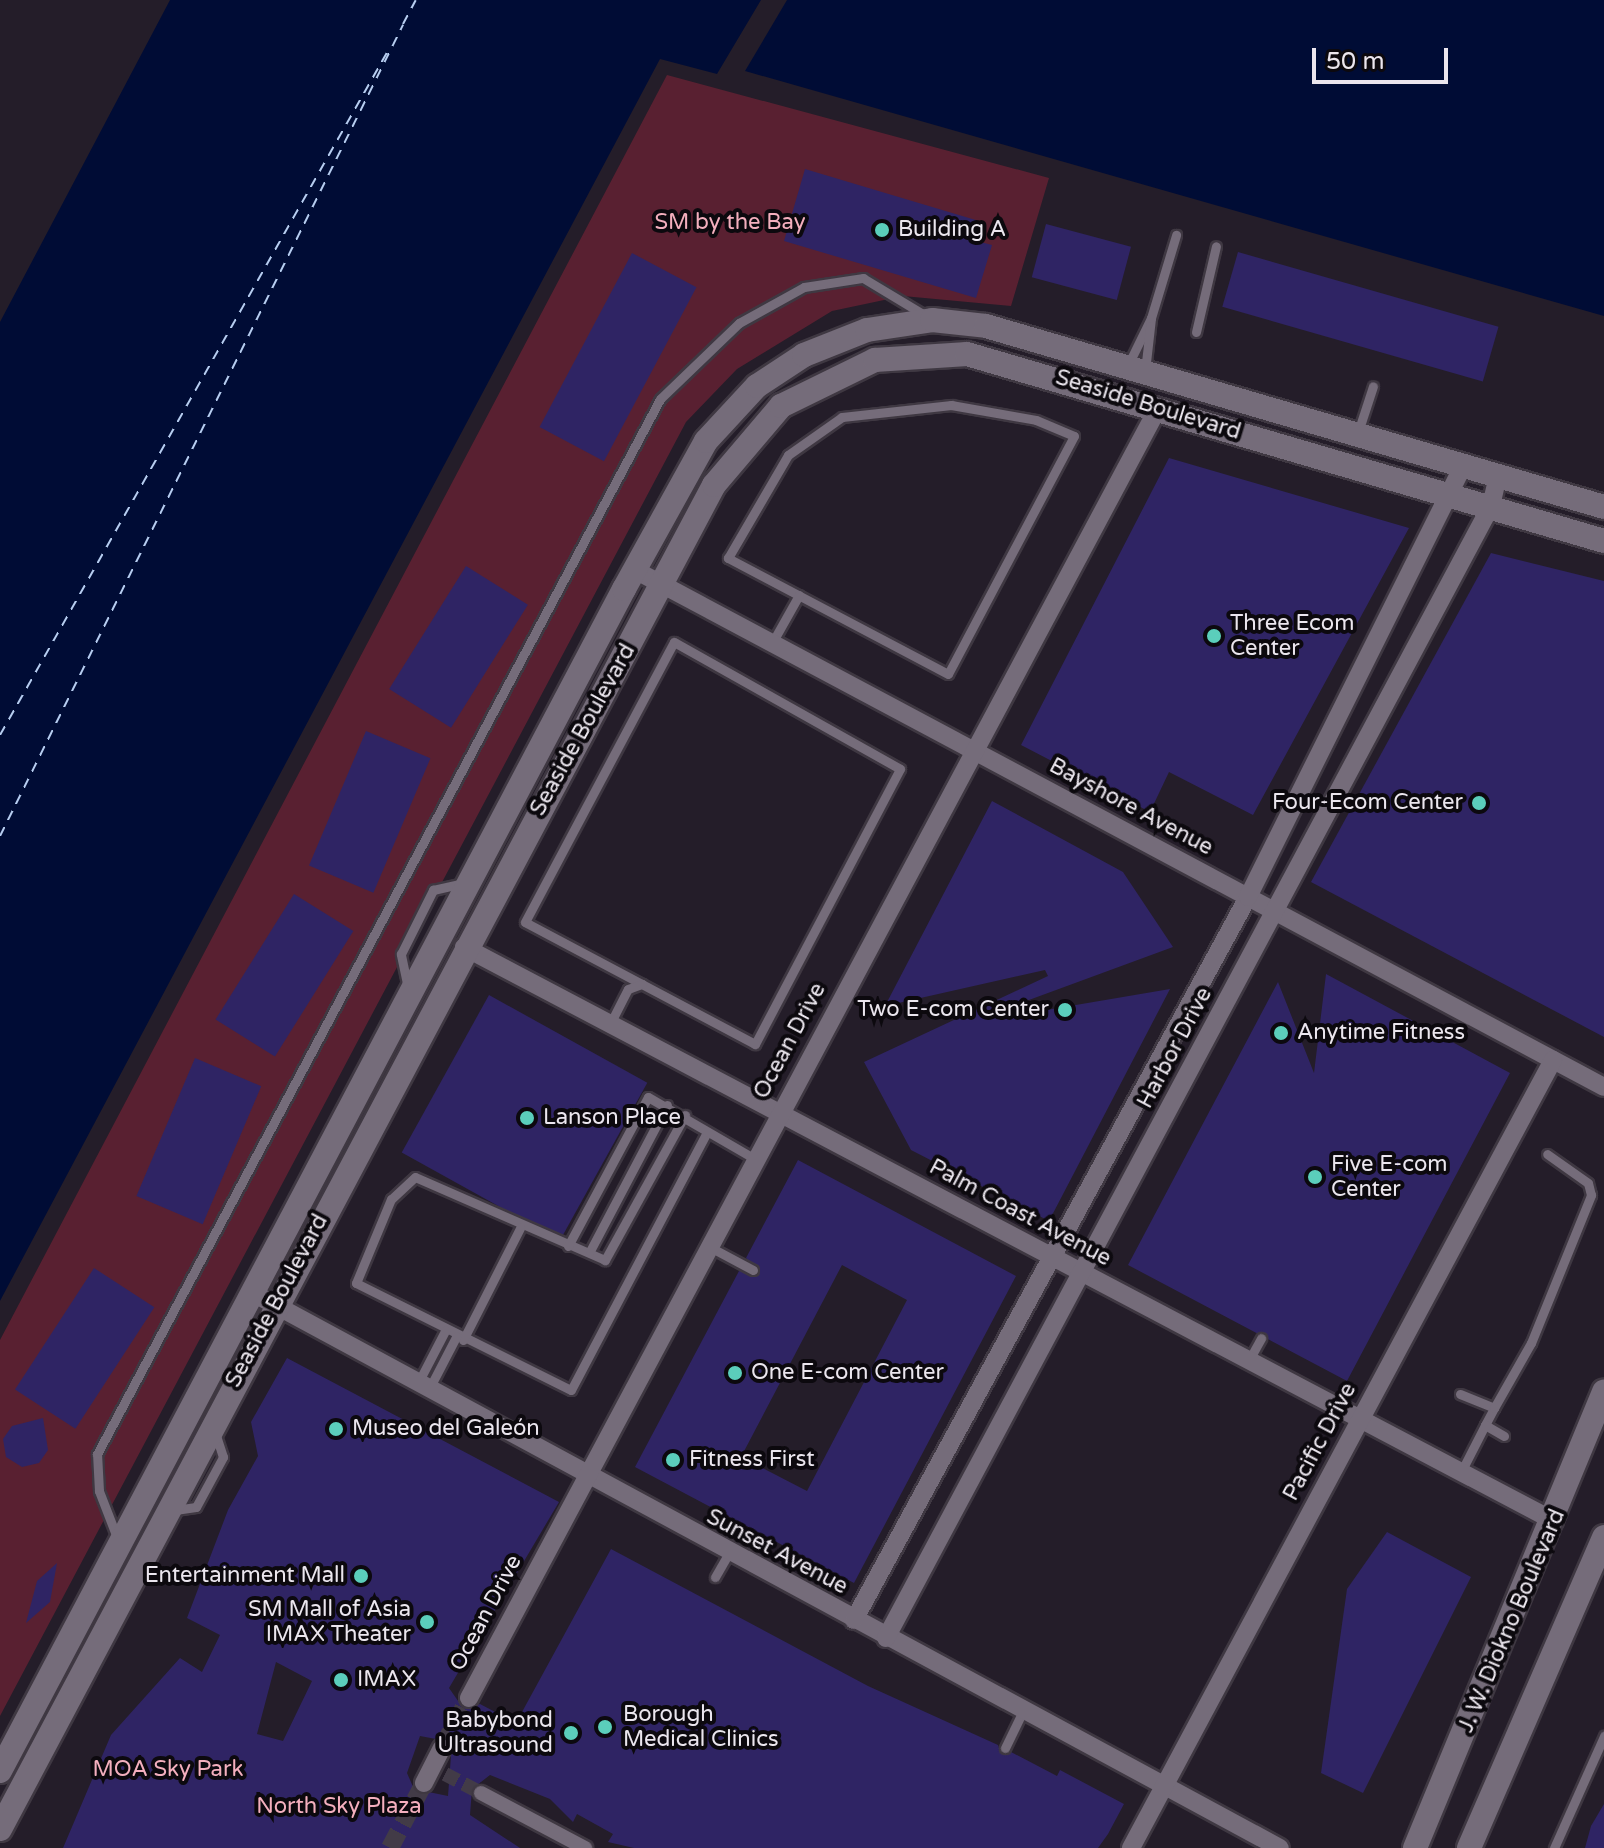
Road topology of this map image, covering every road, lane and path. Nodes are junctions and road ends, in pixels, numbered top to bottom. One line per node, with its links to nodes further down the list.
1 (1176, 235): 3 (lane)
2 (1216, 246): 5 (lane)
3 (1151, 318): 6 (lane); 6 (lane)
4 (932, 320): 6 (street, Seaside Boulevard); 16 (street, Seaside Boulevard); 58 (lane)
5 (1196, 332)
6 (1136, 368): 9 (street, Seaside Boulevard)
7 (1373, 386): 9 (lane)
8 (1158, 408): 12 (street, Seaside Boulevard); 17 (street, Seaside Boulevard); 20 (street, Ocean Drive)
9 (1357, 435): 10 (street, Seaside Boulevard)
10 (1463, 466): 11 (street, Seaside Boulevard); 12 (street, Harbor Drive)
11 (1498, 476): 13 (street, Harbor Drive); 14 (street, Seaside Boulevard)
12 (1454, 495): 13 (street, Seaside Boulevard); 21 (street, Harbor Drive)
13 (1491, 506): 15 (street, Seaside Boulevard); 22 (street, Harbor Drive)
14 (1604, 507)
15 (1604, 541)
16 (635, 570): 17 (street, Bayshore Avenue); 41 (street, Seaside Boulevard)
17 (662, 584): 19 (street, Bayshore Avenue); 23 (street, Seaside Boulevard)
18 (799, 595): 18 (lane); 19 (lane)
19 (772, 643): 20 (street, Bayshore Avenue)
20 (974, 751): 21 (street, Bayshore Avenue); 29 (street, Ocean Drive)
21 (1248, 897): 22 (street, Bayshore Avenue); 38 (street, Harbor Drive)
22 (1276, 912): 26 (street, Bayshore Avenue); 40 (street, Harbor Drive)
23 (464, 947): 25 (street, Palm Coast Avenue); 42 (street, Seaside Boulevard)
24 (642, 984): 24 (lane); 25 (lane)
25 (610, 1024): 29 (street, Palm Coast Avenue)
26 (1553, 1060): 27 (street, Bayshore Avenue); 51 (street, Pacific Drive)
27 (1604, 1087)
28 (667, 1105): 30 (lane); 35 (lane); 37 (lane)
29 (779, 1113): 33 (street, Ocean Drive); 38 (street, Palm Coast Avenue)
30 (685, 1115): 31 (lane); 37 (lane)
31 (707, 1132): 33 (lane); 44 (lane)
32 (1547, 1154): 50 (lane)
33 (755, 1159): 36 (street, Ocean Drive)
34 (520, 1228): 35 (lane); 43 (lane); 44 (lane)
35 (568, 1246): 37 (lane)
36 (708, 1246): 39 (lane); 55 (street, Ocean Drive)
37 (590, 1251)
38 (1053, 1257): 40 (street, Palm Coast Avenue); 61 (street, Harbor Drive)
39 (753, 1270)
40 (1082, 1272): 46 (street, Palm Coast Avenue); 62 (street, Harbor Drive)
41 (253, 1293): 42 (street, Sunset Avenue); 58 (street, Seaside Boulevard)
42 (276, 1305): 47 (street, Sunset Avenue); 72 (street, Seaside Boulevard)
43 (445, 1331): 44 (lane); 47 (lane)
44 (459, 1338): 47 (lane)
45 (1261, 1338): 46 (lane)
46 (1249, 1360): 51 (street, Palm Coast Avenue)
47 (424, 1386): 55 (street, Sunset Avenue)
48 (1604, 1392): 56 (street, J. W. Diokno Boulevard)
49 (1460, 1394): 50 (lane)
50 (1494, 1408): 52 (lane)
51 (1360, 1419): 54 (street, Palm Coast Avenue); 70 (street, Pacific Drive)
52 (1485, 1425): 53 (lane); 54 (lane)
53 (1504, 1436)
54 (1461, 1473): 56 (street, Palm Coast Avenue)
55 (585, 1475): 59 (street, Sunset Avenue); 63 (street, Ocean Drive)
56 (1554, 1521): 76 (street, J. W. Diokno Boulevard)
57 (1604, 1537): 77 (street)
58 (120, 1544): 68 (street, Seaside Boulevard)
59 (729, 1553): 60 (lane); 61 (street, Sunset Avenue)
60 (715, 1577)
61 (854, 1620): 62 (street, Sunset Avenue)
62 (886, 1638): 64 (street, Sunset Avenue)
63 (469, 1698)
64 (1023, 1711): 67 (lane); 70 (street, Sunset Avenue)
65 (1604, 1736): 78 (lane)
66 (442, 1748): 69 (street)
67 (1005, 1748)
68 (0, 1771)
69 (434, 1774)
70 (1163, 1787): 74 (street, Pacific Drive); 75 (street, Sunset Avenue)
71 (481, 1793): 73 (street)
72 (0, 1829)
73 (585, 1848)
74 (1132, 1848)
75 (1280, 1848)
76 (1415, 1848)
77 (1469, 1848)
78 (1554, 1848)

